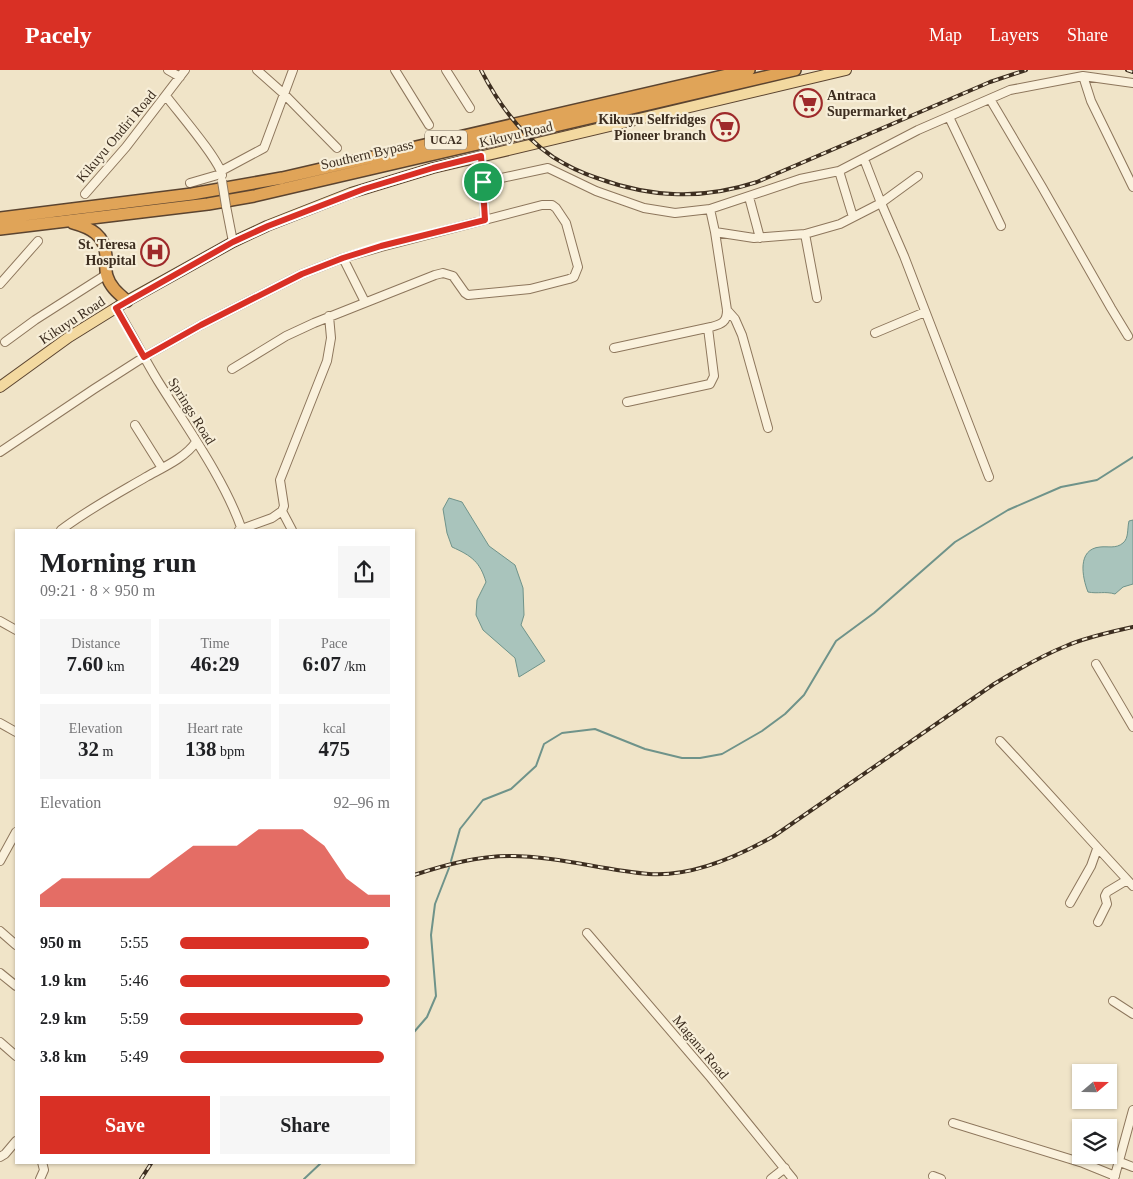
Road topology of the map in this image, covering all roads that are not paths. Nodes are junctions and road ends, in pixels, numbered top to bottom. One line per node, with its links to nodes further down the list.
1 (168, 70): 12 (street)
2 (185, 70): 12 (street, Kikuyu Ondiri Road)
3 (257, 70): 15 (street)
4 (293, 70): 15 (street)
5 (395, 70): 20 (street)
6 (446, 70): 18 (street)
7 (722, 70): 13 (highway)
8 (749, 70): 13 (highway, Southern Bypass / UCA2)
9 (795, 70): 37 (highway, Southern Bypass / UCA2)
10 (846, 70): 22 (main road, Kikuyu Road)
11 (1083, 76): 14 (street); 17 (street); 29 (street)
12 (180, 77): 16 (street, Kikuyu Ondiri Road)
13 (700, 81): 35 (highway, Southern Bypass / UCA2)
14 (1133, 83)
15 (284, 94): 21 (street); 25 (street)
16 (166, 96): 25 (street); 30 (street, Kikuyu Ondiri Road)
17 (990, 99): 19 (street); 57 (street)
18 (470, 108)
19 (949, 117): 23 (street); 38 (street)
20 (429, 125)
21 (337, 148)
22 (481, 156): 27 (street); 44 (main road, Kikuyu Road)
23 (864, 159): 24 (street); 32 (street)
24 (839, 171): 31 (street); 34 (street)
25 (222, 175): 28 (street); 44 (street, bridge)
26 (918, 176): 32 (street)
27 (483, 182): 33 (street); 36 (street)
28 (190, 183)
29 (1133, 188)
30 (85, 194)
31 (749, 197): 33 (street); 42 (street)
32 (881, 203): 34 (street); 53 (street)
33 (710, 209): 40 (street)
34 (853, 217): 41 (street)
35 (0, 218)
36 (485, 220): 45 (street); 50 (street)
37 (66, 222): 39 (highway, Southern Bypass / UCA2); 46 (highway)
38 (1001, 226)
39 (0, 229)
40 (715, 232): 42 (street); 52 (street)
41 (805, 234): 42 (street); 48 (street)
42 (760, 238)
43 (38, 241): 47 (street)
44 (233, 242): 49 (main road, Kikuyu Road)
45 (343, 258): 50 (street); 60 (street)
46 (107, 274): 49 (highway); 58 (street)
47 (0, 284)
48 (817, 298)
49 (127, 301): 51 (main road, Kikuyu Road)
50 (365, 302): 54 (street)
51 (116, 308): 60 (street, Springs Road); 62 (main road, Kikuyu Road)
52 (727, 310): 55 (street); 65 (street)
53 (925, 312): 56 (street); 69 (street)
54 (328, 316): 61 (street); 70 (street)
55 (708, 328): 59 (street); 63 (street)
56 (875, 333)
57 (1128, 336)
58 (5, 342)
59 (614, 348)
60 (144, 357): 66 (street, Springs Road); 67 (street)
61 (232, 369)
62 (0, 387)
63 (627, 402)
64 (135, 425): 68 (street)
65 (768, 428)
66 (196, 442): 68 (street); 72 (street, Springs Road)
67 (0, 452)
68 (162, 468): 71 (street)
69 (989, 477)
70 (282, 511): 72 (street); 73 (street)
71 (63, 529)
72 (241, 529)
73 (291, 529)
74 (0, 621): 75 (street)
75 (15, 629)
76 (1096, 664): 78 (street)
77 (0, 723): 79 (street)
78 (1133, 727)
79 (15, 731)
80 (1000, 741): 82 (street)
81 (15, 834): 83 (street)
82 (1097, 849): 84 (street); 85 (street)
83 (0, 861)
84 (1130, 883): 86 (street)
85 (1070, 903)
86 (1098, 922)
87 (0, 931): 89 (street)
88 (587, 933): 103 (street, Magana Road)
89 (15, 945)
90 (0, 974): 91 (street)
91 (15, 985)
92 (1113, 1001): 93 (street)
93 (1133, 1014)
94 (0, 1042): 95 (street)
95 (15, 1055)
96 (1133, 1110): 100 (street)
97 (954, 1123): 104 (street)
98 (15, 1142): 99 (street)
99 (0, 1157)
100 (1120, 1162): 102 (street); 104 (street)
101 (42, 1164): 105 (street)
102 (1133, 1167)
103 (785, 1168): 106 (street); 107 (street, Magana Road)
104 (1114, 1177)
105 (40, 1179)
106 (771, 1179)
107 (794, 1179)

